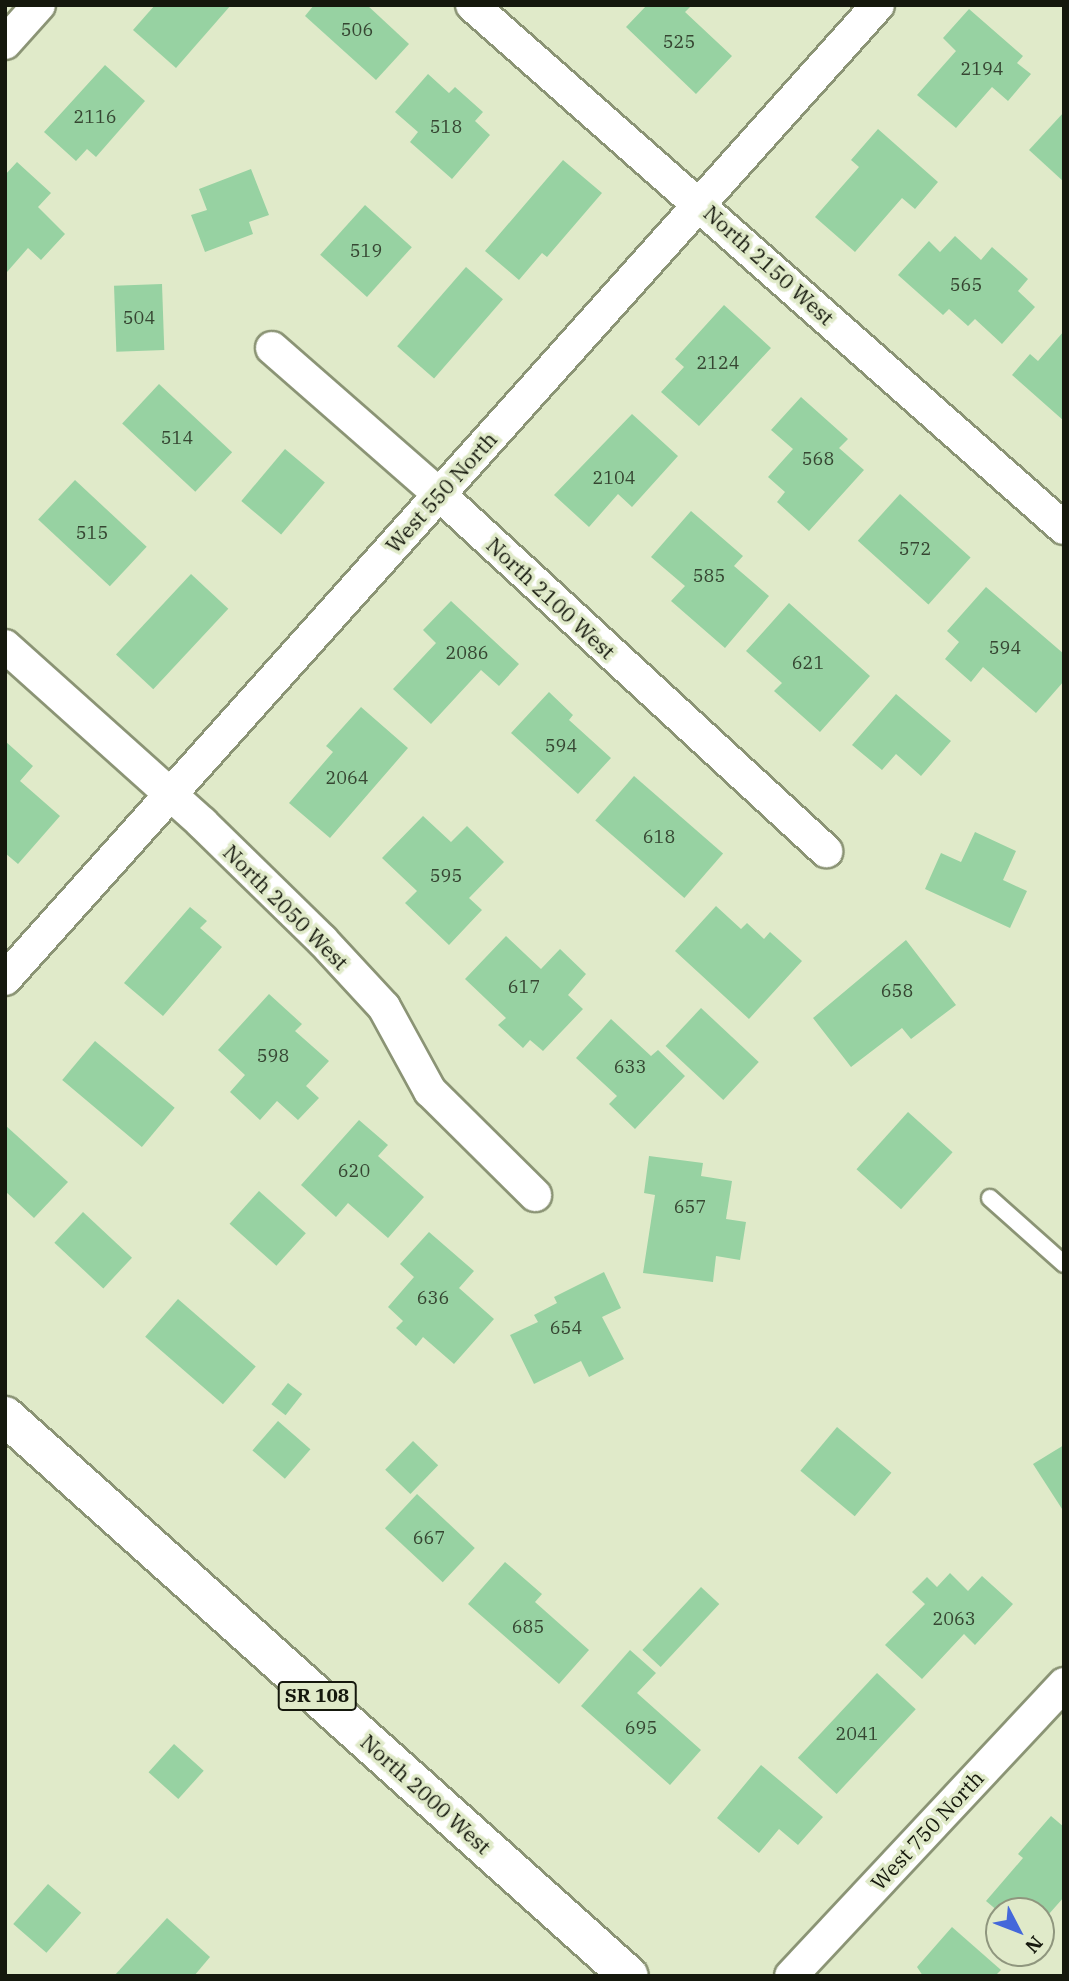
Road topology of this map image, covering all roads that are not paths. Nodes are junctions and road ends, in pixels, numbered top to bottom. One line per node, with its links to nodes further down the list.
1 (39, 5): 4 (street)
2 (472, 5): 5 (street, North 2150 West)
3 (878, 5): 5 (street, West 550 North)
4 (5, 43)
5 (699, 203): 7 (street, West 550 North); 8 (street, North 2150 West)
6 (272, 348): 7 (street, North 2100 West)
7 (439, 494): 10 (street, West 550 North); 11 (street, North 2100 West)
8 (1064, 528)
9 (5, 646): 10 (street, North 2050 West)
10 (169, 794): 12 (street, West 550 North); 13 (street, North 2050 West)
11 (826, 851)
12 (5, 979)
13 (535, 1195)
14 (990, 1198): 15 (lane)
15 (1064, 1264)
16 (5, 1416): 18 (main road, North 2000 West / SR 108)
17 (1064, 1684): 19 (street, West 750 North)
18 (629, 1976)
19 (791, 1976)

